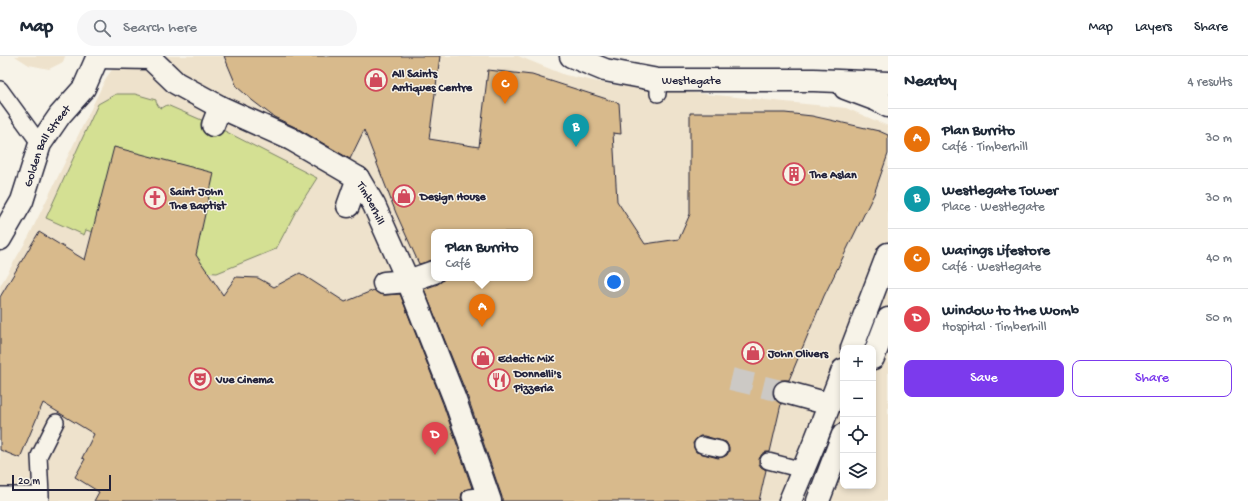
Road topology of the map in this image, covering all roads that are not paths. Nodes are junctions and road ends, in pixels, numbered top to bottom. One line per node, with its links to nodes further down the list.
1 (98, 56): 7 (street, Golden Ball Street); 8 (street, Timberhill)
2 (571, 56): 3 (street, Westlegate)
3 (814, 80): 4 (street, Westlegate); 6 (street, Westlegate)
4 (888, 83)
5 (0, 89): 7 (lane)
6 (888, 106)
7 (40, 144): 10 (street, Golden Ball Street)
8 (358, 178): 9 (street); 13 (street, Timberhill)
9 (348, 206)
10 (0, 239)
11 (888, 254): 16 (street)
12 (431, 273): 13 (street)
13 (408, 281): 14 (street); 29 (street, Timberhill)
14 (384, 283)
15 (888, 319): 17 (street)
16 (853, 345)
17 (876, 350)
18 (840, 377): 20 (street)
19 (785, 392): 20 (street)
20 (829, 404): 26 (street)
21 (56, 422): 28 (lane)
22 (840, 443): 31 (street)
23 (702, 445): 24 (lane)
24 (720, 449)
25 (768, 461): 26 (lane)
26 (803, 470): 30 (street)
27 (0, 495): 28 (lane)
28 (41, 498)
29 (483, 498)
30 (790, 501)
31 (818, 501)

